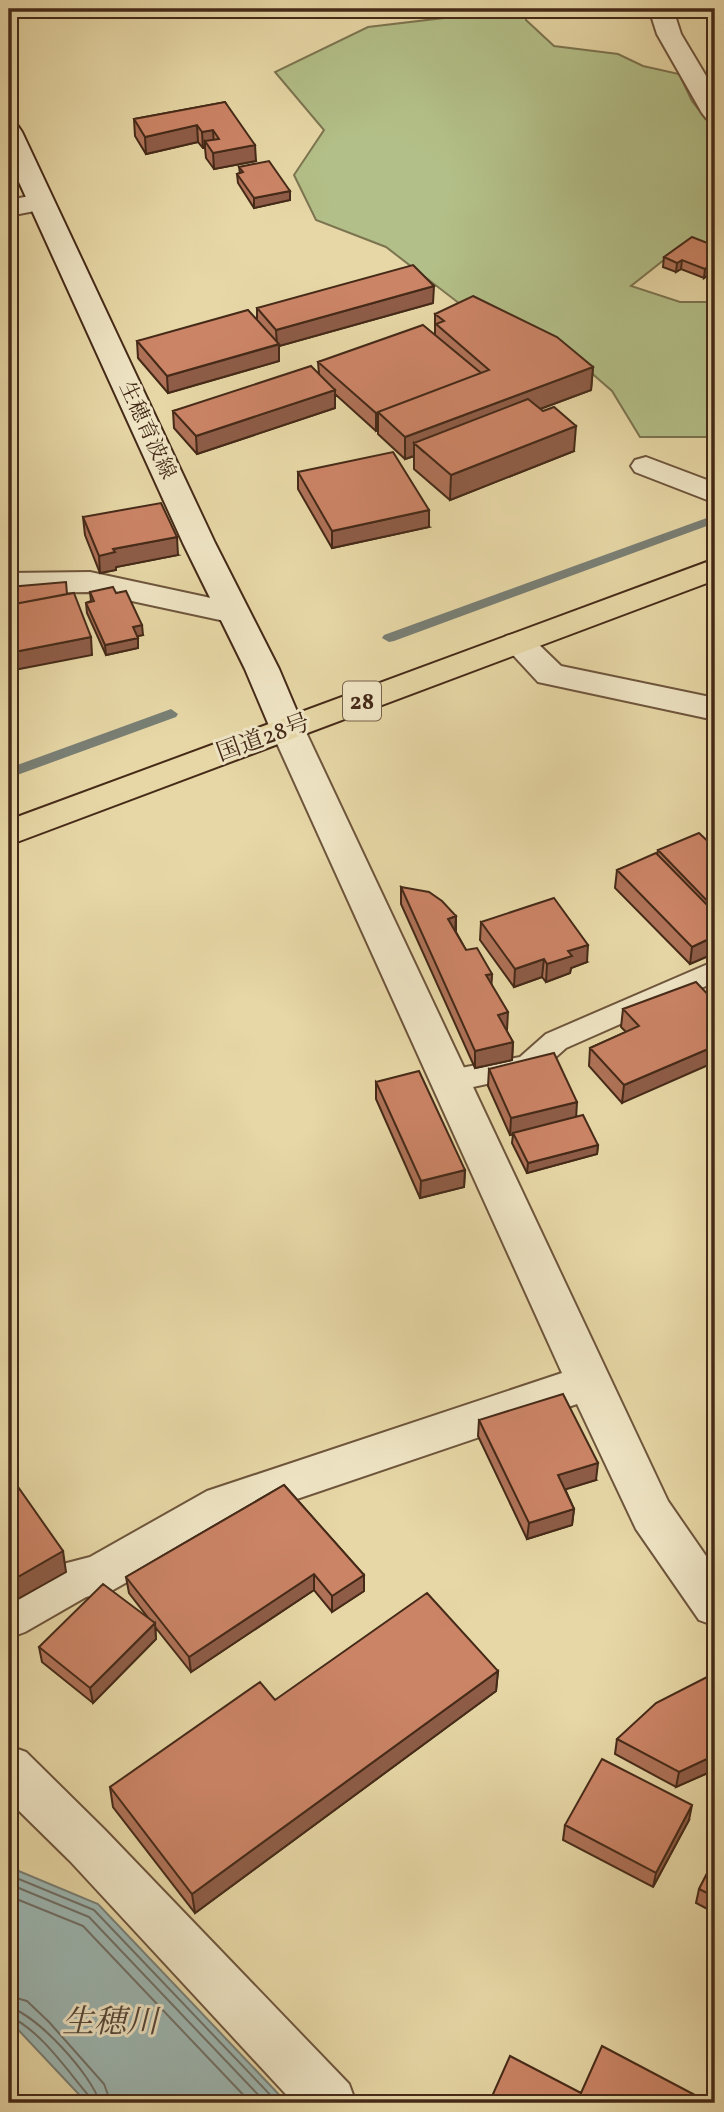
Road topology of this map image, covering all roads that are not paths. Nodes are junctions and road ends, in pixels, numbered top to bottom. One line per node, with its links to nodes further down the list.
1 (661, 9): 2 (street)
2 (715, 113)
3 (9, 132): 4 (street, 生穂育波線)
4 (40, 202): 5 (street); 10 (street, 生穂育波線)
5 (9, 208)
6 (646, 466): 7 (street)
7 (715, 494)
8 (715, 569): 11 (highway, 国道28号 / 28)
9 (9, 583): 10 (street)
10 (234, 613): 13 (street, 生穂育波線)
11 (518, 643): 12 (street); 13 (highway, 国道28号 / 28)
12 (715, 709)
13 (287, 728): 14 (highway, 国道28号 / 28); 16 (street, 生穂育波線)
14 (9, 833)
15 (715, 971): 16 (lane)
16 (450, 1080): 17 (street, 生穂育波線)
17 (588, 1382): 18 (street, 生穂育波線); 19 (street)
18 (715, 1606)
19 (9, 1618)
20 (9, 1768): 21 (street)
21 (330, 2103)

